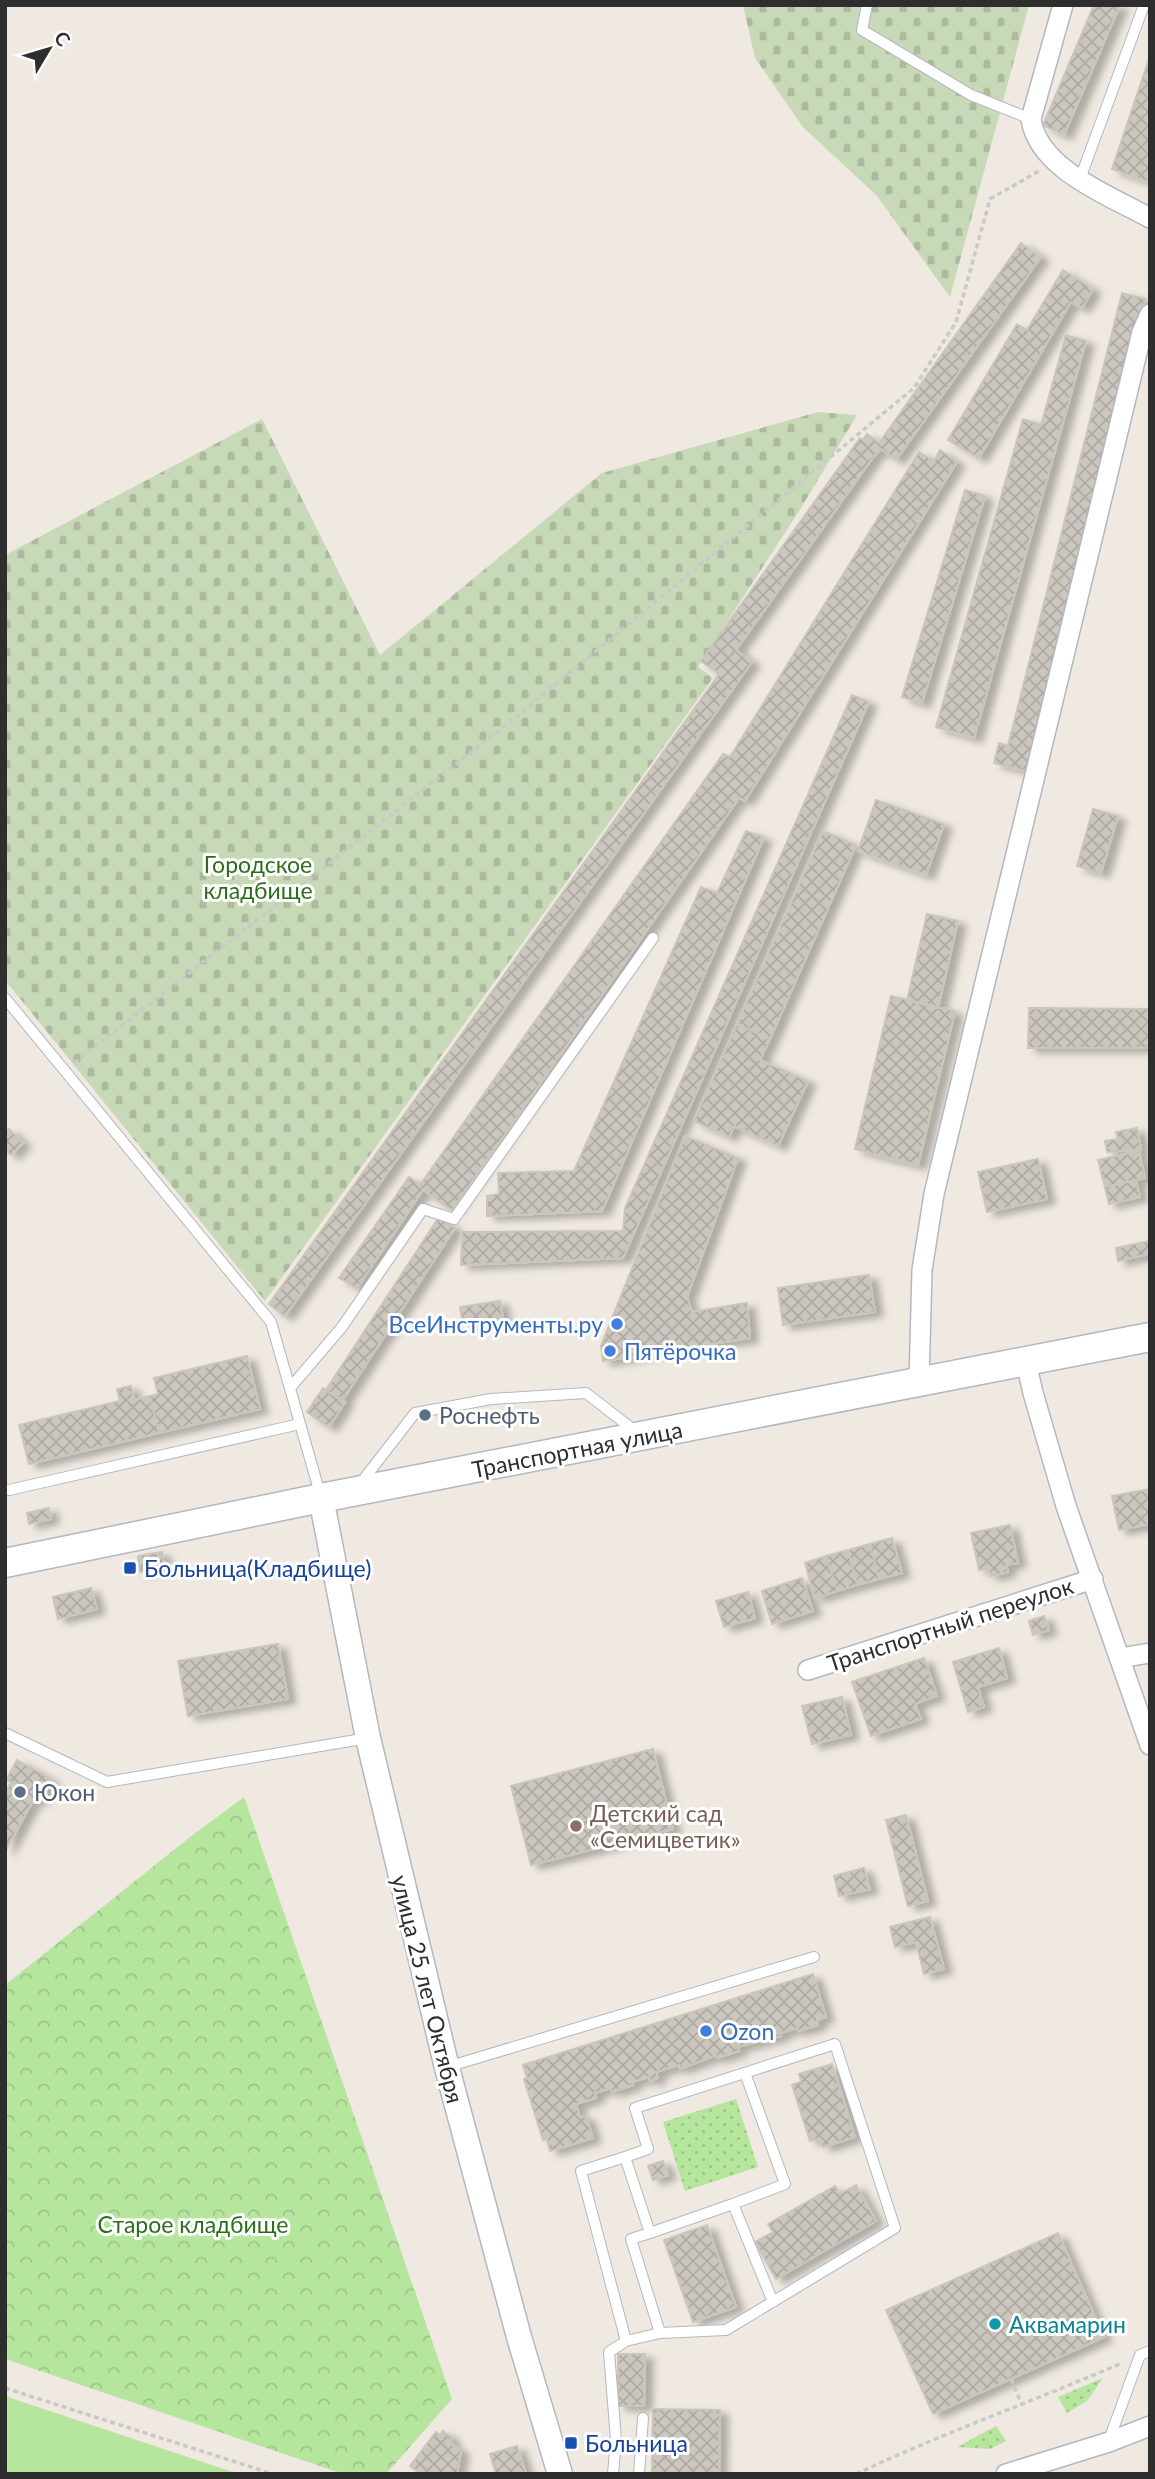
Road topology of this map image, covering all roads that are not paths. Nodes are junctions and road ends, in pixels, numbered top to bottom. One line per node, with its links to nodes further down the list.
1 (867, 5): 4 (lane)
2 (1063, 5): 4 (street)
3 (1143, 5): 5 (lane)
4 (1031, 119): 5 (street)
5 (1080, 179): 6 (street)
6 (1150, 218)
7 (1150, 314): 12 (street)
8 (653, 939): 13 (lane)
9 (5, 998): 13 (lane)
10 (1150, 1337): 11 (main road, Транспортная улица)
11 (1026, 1362): 12 (main road, Транспортная улица); 20 (street)
12 (919, 1382): 15 (main road, Транспортная улица)
13 (290, 1388): 14 (lane)
14 (300, 1424): 16 (lane); 18 (lane)
15 (643, 1436): 17 (main road, Транспортная улица); 17 (lane)
16 (9, 1490)
17 (354, 1493): 18 (main road, Транспортная улица)
18 (321, 1498): 19 (main road, Транспортная улица); 25 (street, улица 25 лет Октября)
19 (5, 1563)
20 (1093, 1579): 22 (street); 23 (street, Транспортный переулок)
21 (1150, 1653): 22 (street)
22 (1120, 1658): 26 (street)
23 (808, 1670)
24 (5, 1733): 25 (lane)
25 (368, 1738): 28 (street, улица 25 лет Октября)
26 (1150, 1745)
27 (814, 1957): 28 (lane)
28 (447, 2068): 40 (street, улица 25 лет Октября)
29 (745, 2073): 30 (lane); 31 (lane); 33 (lane)
30 (625, 2157): 32 (lane); 35 (lane)
31 (733, 2204): 32 (lane); 33 (lane)
32 (650, 2233): 34 (lane)
33 (773, 2302): 34 (lane)
34 (660, 2333): 35 (lane)
35 (626, 2340): 41 (lane)
36 (1145, 2353): 39 (lane)
37 (643, 2418): 42 (lane)
38 (1150, 2426): 39 (street)
39 (1109, 2442): 43 (street)
40 (559, 2474)
41 (613, 2474)
42 (639, 2474)
43 (1006, 2474)

